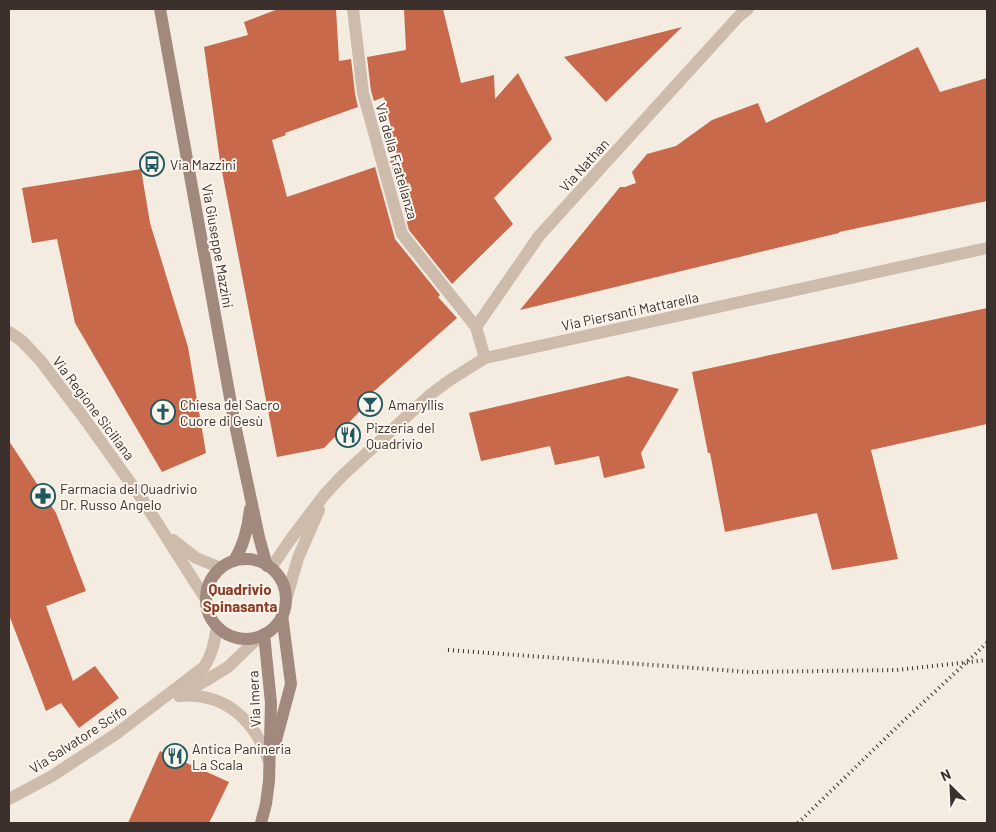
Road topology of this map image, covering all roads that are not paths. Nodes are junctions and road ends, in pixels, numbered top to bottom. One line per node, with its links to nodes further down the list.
1 (160, 9): 8 (street, Via Giuseppe Mazzini)
2 (354, 9): 5 (street, Via della Fratellanza)
3 (748, 9): 5 (street, Via Nathan)
4 (987, 248): 7 (street, Via Piersanti Mattarella)
5 (476, 327): 7 (street)
6 (9, 332): 10 (street, Via Regione Siciliana)
7 (485, 358): 9 (street, Via Piersanti Mattarella)
8 (249, 489): 11 (street, Via Giuseppe Mazzini); 12 (street, Via Giuseppe Mazzini)
9 (325, 494): 12 (street, Via Piersanti Mattarella); 15 (street, Via Piersanti Mattarella)
10 (166, 534): 13 (street, Via Regione Siciliana); 14 (street, Via Regione Siciliana)
11 (234, 561): 12 (street); 13 (street)
12 (269, 567): 15 (street)
13 (221, 568): 14 (street)
14 (205, 598): 17 (street)
15 (286, 600): 16 (street)
16 (282, 615): 18 (street); 21 (street, Via Imera)
17 (216, 627): 18 (street); 20 (street, Via Salvatore Scifo)
18 (262, 635): 19 (street, Via Salvatore Scifo); 21 (street, Via Imera)
19 (179, 696): 20 (street, Via Salvatore Scifo); 21 (street)
20 (160, 701): 22 (street, Via Salvatore Scifo)
21 (270, 764): 23 (street, Via Imera)
22 (9, 799)
23 (261, 823)

